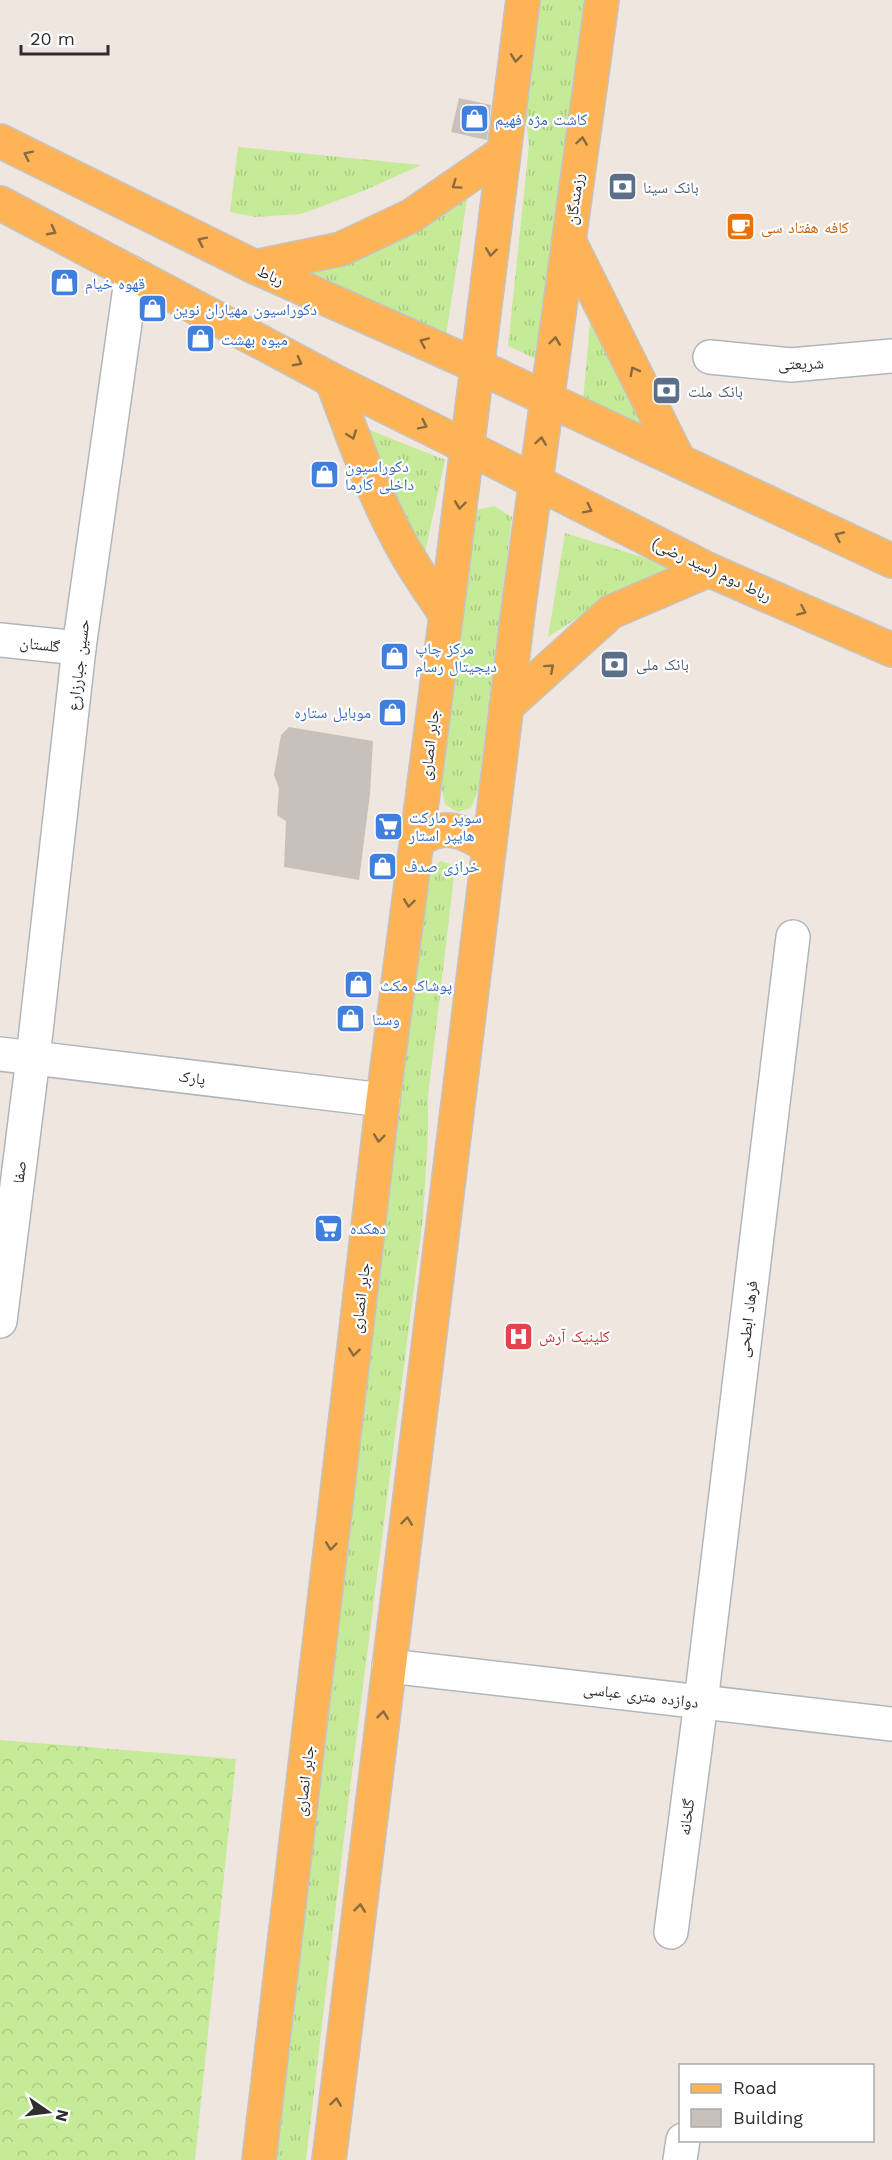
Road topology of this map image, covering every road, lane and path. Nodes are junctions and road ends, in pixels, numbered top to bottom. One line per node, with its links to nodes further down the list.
1 (522, 0): 4 (main road, one-way to 4)
2 (602, 0): 6 (main road, رزمندگان, one-way to 2)
3 (0, 141): 7 (main road, رباط, one-way to 3)
4 (504, 152): 7 (main road, one-way to 7); 11 (main road, one-way to 11)
5 (0, 203): 8 (main road, one-way to 8)
6 (569, 240): 13 (main road, رزمندگان, one-way to 6); 15 (main road, one-way to 6)
7 (255, 267): 11 (main road, رباط, one-way to 7)
8 (132, 273): 12 (main road, one-way to 12); 21 (street, حسین جبارزارع)
9 (892, 356): 10 (street, شریعتی)
10 (710, 357)
11 (477, 366): 13 (main road, رباط); 14 (main road, جابر انصاری)
12 (333, 380): 14 (main road, one-way to 14); 19 (main road, one-way to 19)
13 (547, 399): 15 (main road); 16 (main road, one-way to 13)
14 (467, 447): 16 (main road); 19 (main road, جابر انصاری, one-way to 19)
15 (679, 461): 17 (main road, one-way to 15)
16 (536, 483): 18 (main road, رباط دوم (سید رضی), one-way to 18); 23 (main road)
17 (892, 561)
18 (709, 570): 22 (main road, رباط دوم (سید رضی), one-way to 22); 23 (main road, one-way to 18)
19 (446, 615): 24 (main road, جابر انصاری)
20 (0, 640): 21 (street, گلستان)
21 (79, 648): 28 (street, حسین جبارزارع)
22 (892, 650)
23 (506, 707): 25 (main road)
24 (417, 841): 25 (main road); 29 (main road, جابر انصاری, one-way to 29)
25 (489, 847): 31 (main road, one-way to 25)
26 (793, 937): 32 (street, فرهاد ابطحی)
27 (0, 1054): 28 (street, پارک)
28 (33, 1058): 29 (street, پارک); 30 (street, صفا)
29 (383, 1100): 36 (main road, جابر انصاری, one-way to 36)
30 (0, 1321)
31 (389, 1666): 32 (street, دوازده متری عباسی); 37 (main road, one-way to 31)
32 (701, 1702): 33 (street, دوازده متری عباسی); 34 (street, گلخانه)
33 (892, 1724)
34 (671, 1932)
35 (683, 2142): 38 (street)
36 (259, 2160)
37 (329, 2160)
38 (680, 2160)

